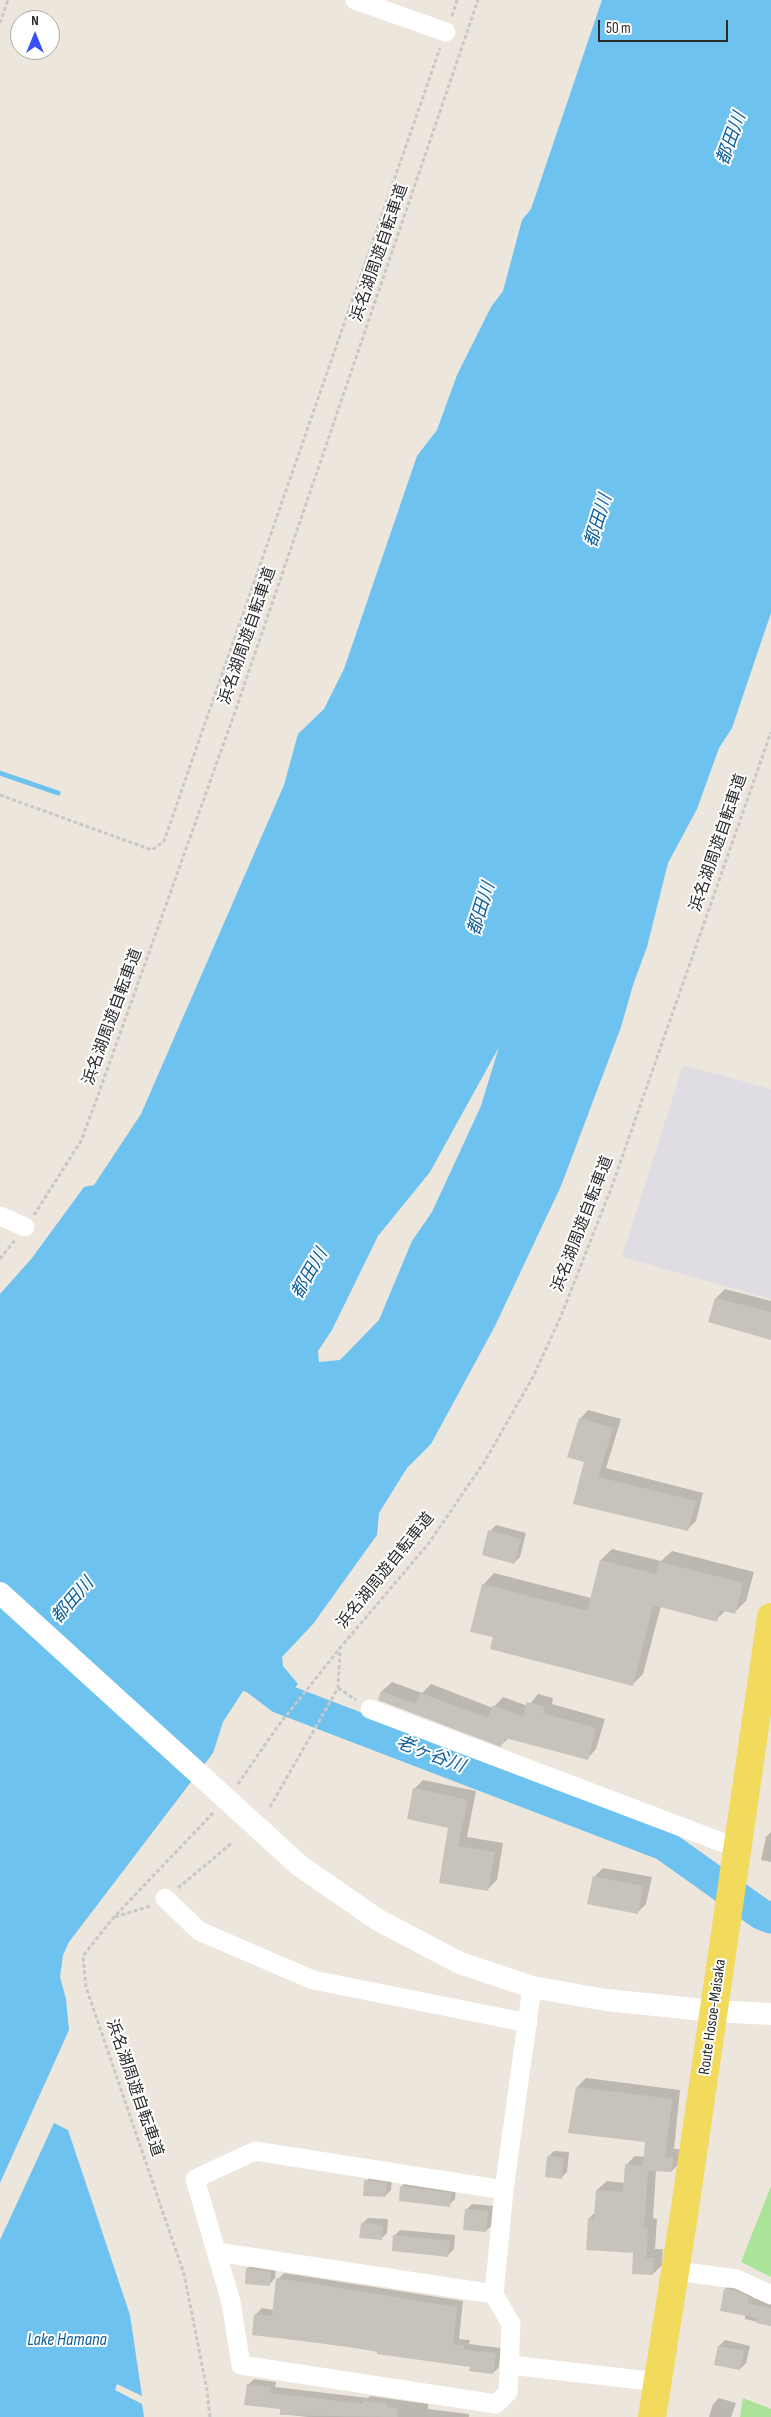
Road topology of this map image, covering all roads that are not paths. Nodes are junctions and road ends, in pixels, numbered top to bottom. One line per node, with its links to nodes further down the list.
1 (355, 0): 2 (street)
2 (446, 32)
3 (0, 1216): 4 (street)
4 (25, 1227)
5 (0, 1593): 10 (street)
6 (771, 1617): 8 (main road, Route Hosoe-Maisaka)
7 (370, 1710): 8 (street)
8 (736, 1859): 11 (main road, Route Hosoe-Maisaka)
9 (165, 1898): 13 (street)
10 (532, 1988): 11 (street); 13 (street)
11 (714, 2011): 12 (street); 16 (main road, Route Hosoe-Maisaka)
12 (771, 2014)
13 (528, 2023): 14 (street)
14 (504, 2190): 15 (street); 17 (street)
15 (217, 2252): 17 (street); 19 (street)
16 (676, 2271): 18 (street); 20 (main road, Route Hosoe-Maisaka)
17 (494, 2294): 19 (street)
18 (771, 2295)
19 (510, 2365): 20 (street)
20 (658, 2382): 21 (main road, Route Hosoe-Maisaka)
21 (652, 2417)

